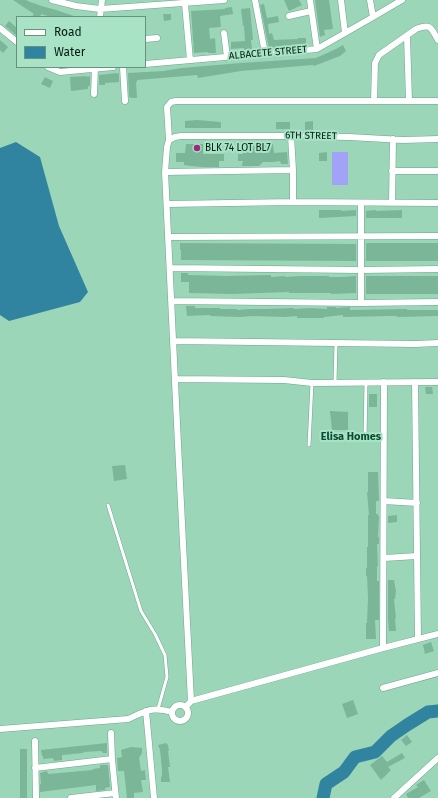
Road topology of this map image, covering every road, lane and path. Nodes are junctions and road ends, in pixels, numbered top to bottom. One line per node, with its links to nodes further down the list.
1 (52, 0): 10 (street)
2 (102, 0): 10 (street)
3 (224, 0): 9 (street)
4 (254, 0): 24 (street)
5 (310, 0): 11 (street)
6 (341, 0): 17 (street)
7 (370, 0): 14 (street)
8 (402, 0): 14 (street, ALBACETE STREET)
9 (185, 4): 10 (street); 26 (street)
10 (100, 9): 12 (street)
11 (311, 11): 13 (street); 23 (street)
12 (100, 16)
13 (288, 16)
14 (373, 17): 17 (street, ALBACETE STREET)
15 (0, 28): 22 (street)
16 (224, 33): 25 (street)
17 (345, 33): 23 (street, ALBACETE STREET)
18 (407, 36): 21 (street); 33 (street); 34 (street)
19 (157, 38): 20 (street)
20 (146, 39)
21 (438, 40)
22 (16, 41)
23 (317, 49): 24 (street, ALBACETE STREET)
24 (265, 53): 25 (street, ALBACETE STREET)
25 (227, 57): 26 (street, ALBACETE STREET)
26 (190, 60): 27 (street, ALBACETE STREET)
27 (146, 64)
28 (50, 68): 29 (street)
29 (95, 68): 31 (street)
30 (124, 68): 32 (street)
31 (94, 94)
32 (125, 101)
33 (374, 101): 34 (street); 39 (street)
34 (409, 101): 35 (street)
35 (438, 101)
36 (291, 136): 37 (street, 6TH STREET); 39 (street, 6TH STREET); 40 (street)
37 (393, 139): 38 (street, 6TH STREET); 41 (street)
38 (438, 139)
39 (169, 140): 43 (street)
40 (293, 170): 43 (street); 44 (street)
41 (392, 171): 42 (street); 46 (street)
42 (438, 171)
43 (166, 172): 48 (street)
44 (293, 202): 45 (street); 48 (street)
45 (361, 203): 46 (street); 49 (street)
46 (392, 203): 47 (street)
47 (438, 203)
48 (167, 204): 51 (street)
49 (361, 236): 50 (street); 51 (street); 54 (street)
50 (438, 236)
51 (169, 237): 52 (street)
52 (170, 268): 54 (street); 55 (street)
53 (438, 268): 54 (street)
54 (361, 270): 57 (street)
55 (172, 301): 57 (street); 58 (street)
56 (438, 302): 57 (street)
57 (361, 303)
58 (174, 341): 59 (street); 61 (street)
59 (336, 343): 60 (street); 62 (lane)
60 (438, 343)
61 (175, 379): 67 (street); 80 (street)
62 (335, 382): 63 (street); 67 (street)
63 (366, 382): 64 (street); 68 (lane)
64 (384, 382): 65 (street); 70 (street)
65 (415, 382): 66 (street); 71 (street)
66 (438, 382)
67 (312, 383): 69 (lane)
68 (365, 440)
69 (309, 445)
70 (384, 501): 71 (street); 74 (street)
71 (416, 503): 73 (street)
72 (108, 505): 82 (lane)
73 (417, 556): 74 (street); 76 (street)
74 (384, 558): 77 (street)
75 (438, 634): 76 (street)
76 (418, 639): 77 (street)
77 (383, 648): 80 (street)
78 (438, 673): 79 (street)
79 (383, 688)
80 (191, 701): 81 (street)
81 (186, 707): 84 (street); 84 (street)
82 (158, 709): 83 (street); 84 (street)
83 (146, 711): 85 (street); 94 (street)
84 (172, 712)
85 (0, 729)
86 (112, 733): 89 (street)
87 (35, 741): 90 (street)
88 (438, 758): 95 (street)
89 (112, 759): 90 (street); 91 (street)
90 (35, 768): 92 (street)
91 (115, 796): 93 (street)
92 (36, 798)
93 (71, 798)
94 (154, 798)
95 (394, 798)

